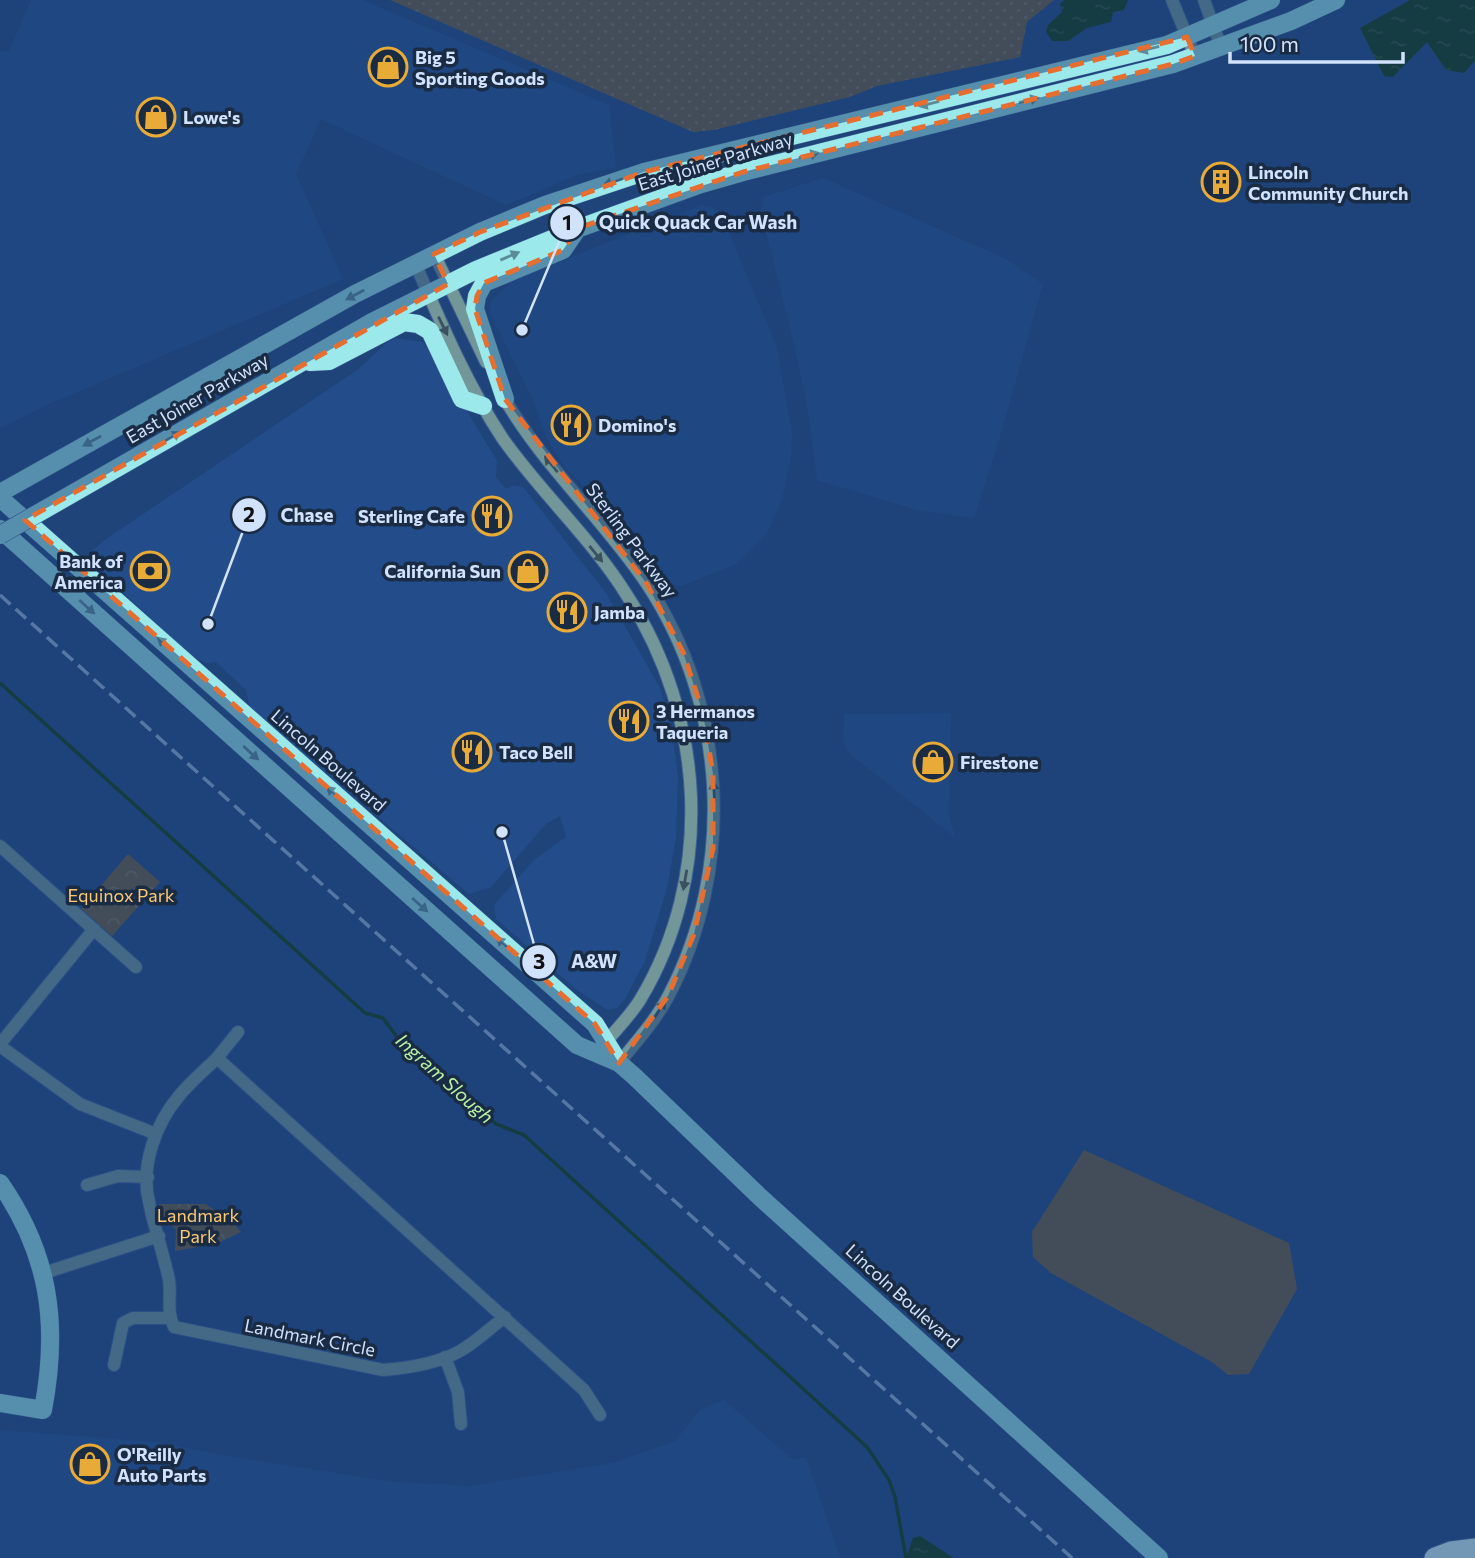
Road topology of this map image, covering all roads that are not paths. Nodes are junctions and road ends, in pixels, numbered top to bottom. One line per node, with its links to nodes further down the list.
1 (1172, 0): 6 (street)
2 (1204, 0): 5 (street)
3 (1271, 0): 5 (main road, East Joiner Parkway)
4 (1336, 0): 7 (main road, East Joiner Parkway)
5 (1213, 26): 6 (main road, East Joiner Parkway); 7 (street)
6 (1188, 37): 8 (street); 10 (main road, East Joiner Parkway, one-way to 10)
7 (1221, 47): 8 (main road, East Joiner Parkway)
8 (1195, 56): 9 (main road, East Joiner Parkway, one-way to 8)
9 (578, 228): 12 (main road, East Joiner Parkway, one-way to 9); 15 (main road)
10 (435, 254): 11 (main road, East Joiner Parkway); 12 (street, Sterling Parkway)
11 (415, 263): 13 (street, Sterling Parkway); 17 (main road, East Joiner Parkway, one-way to 17)
12 (448, 284): 13 (main road, East Joiner Parkway); 15 (street, Sterling Parkway)
13 (428, 294): 14 (main road, East Joiner Parkway); 16 (street, Sterling Parkway, one-way to 16)
14 (303, 362): 16 (main road); 19 (main road, East Joiner Parkway, one-way to 14, bridge)
15 (505, 399): 27 (street, Sterling Parkway, one-way to 15)
16 (483, 406): 25 (street, Sterling Parkway, one-way to 25)
17 (0, 495): 25 (main road, Lincoln Boulevard, one-way to 17)
18 (0, 529): 25 (main road, Lincoln Boulevard, one-way to 25)
19 (0, 534)
20 (0, 846): 21 (street)
21 (94, 929): 22 (street); 24 (street)
22 (136, 967)
23 (238, 1032): 26 (street)
24 (0, 1045): 28 (street)
25 (601, 1048): 27 (main road, Lincoln Boulevard)
26 (217, 1058): 28 (street); 34 (street)
27 (619, 1063): 42 (main road, Lincoln Boulevard)
28 (156, 1134): 29 (street)
29 (148, 1177): 31 (street); 32 (street)
30 (0, 1183): 33 (main road)
31 (88, 1185)
32 (159, 1236): 33 (street); 35 (street)
33 (44, 1273): 38 (main road)
34 (505, 1317): 36 (street, Landmark Circle); 39 (street)
35 (169, 1318): 36 (street, Landmark Circle); 37 (street)
36 (445, 1357): 40 (street)
37 (114, 1365)
38 (0, 1403)
39 (600, 1415)
40 (461, 1424)
41 (1475, 1549): 43 (highway)
42 (1159, 1558)
43 (1435, 1558)

